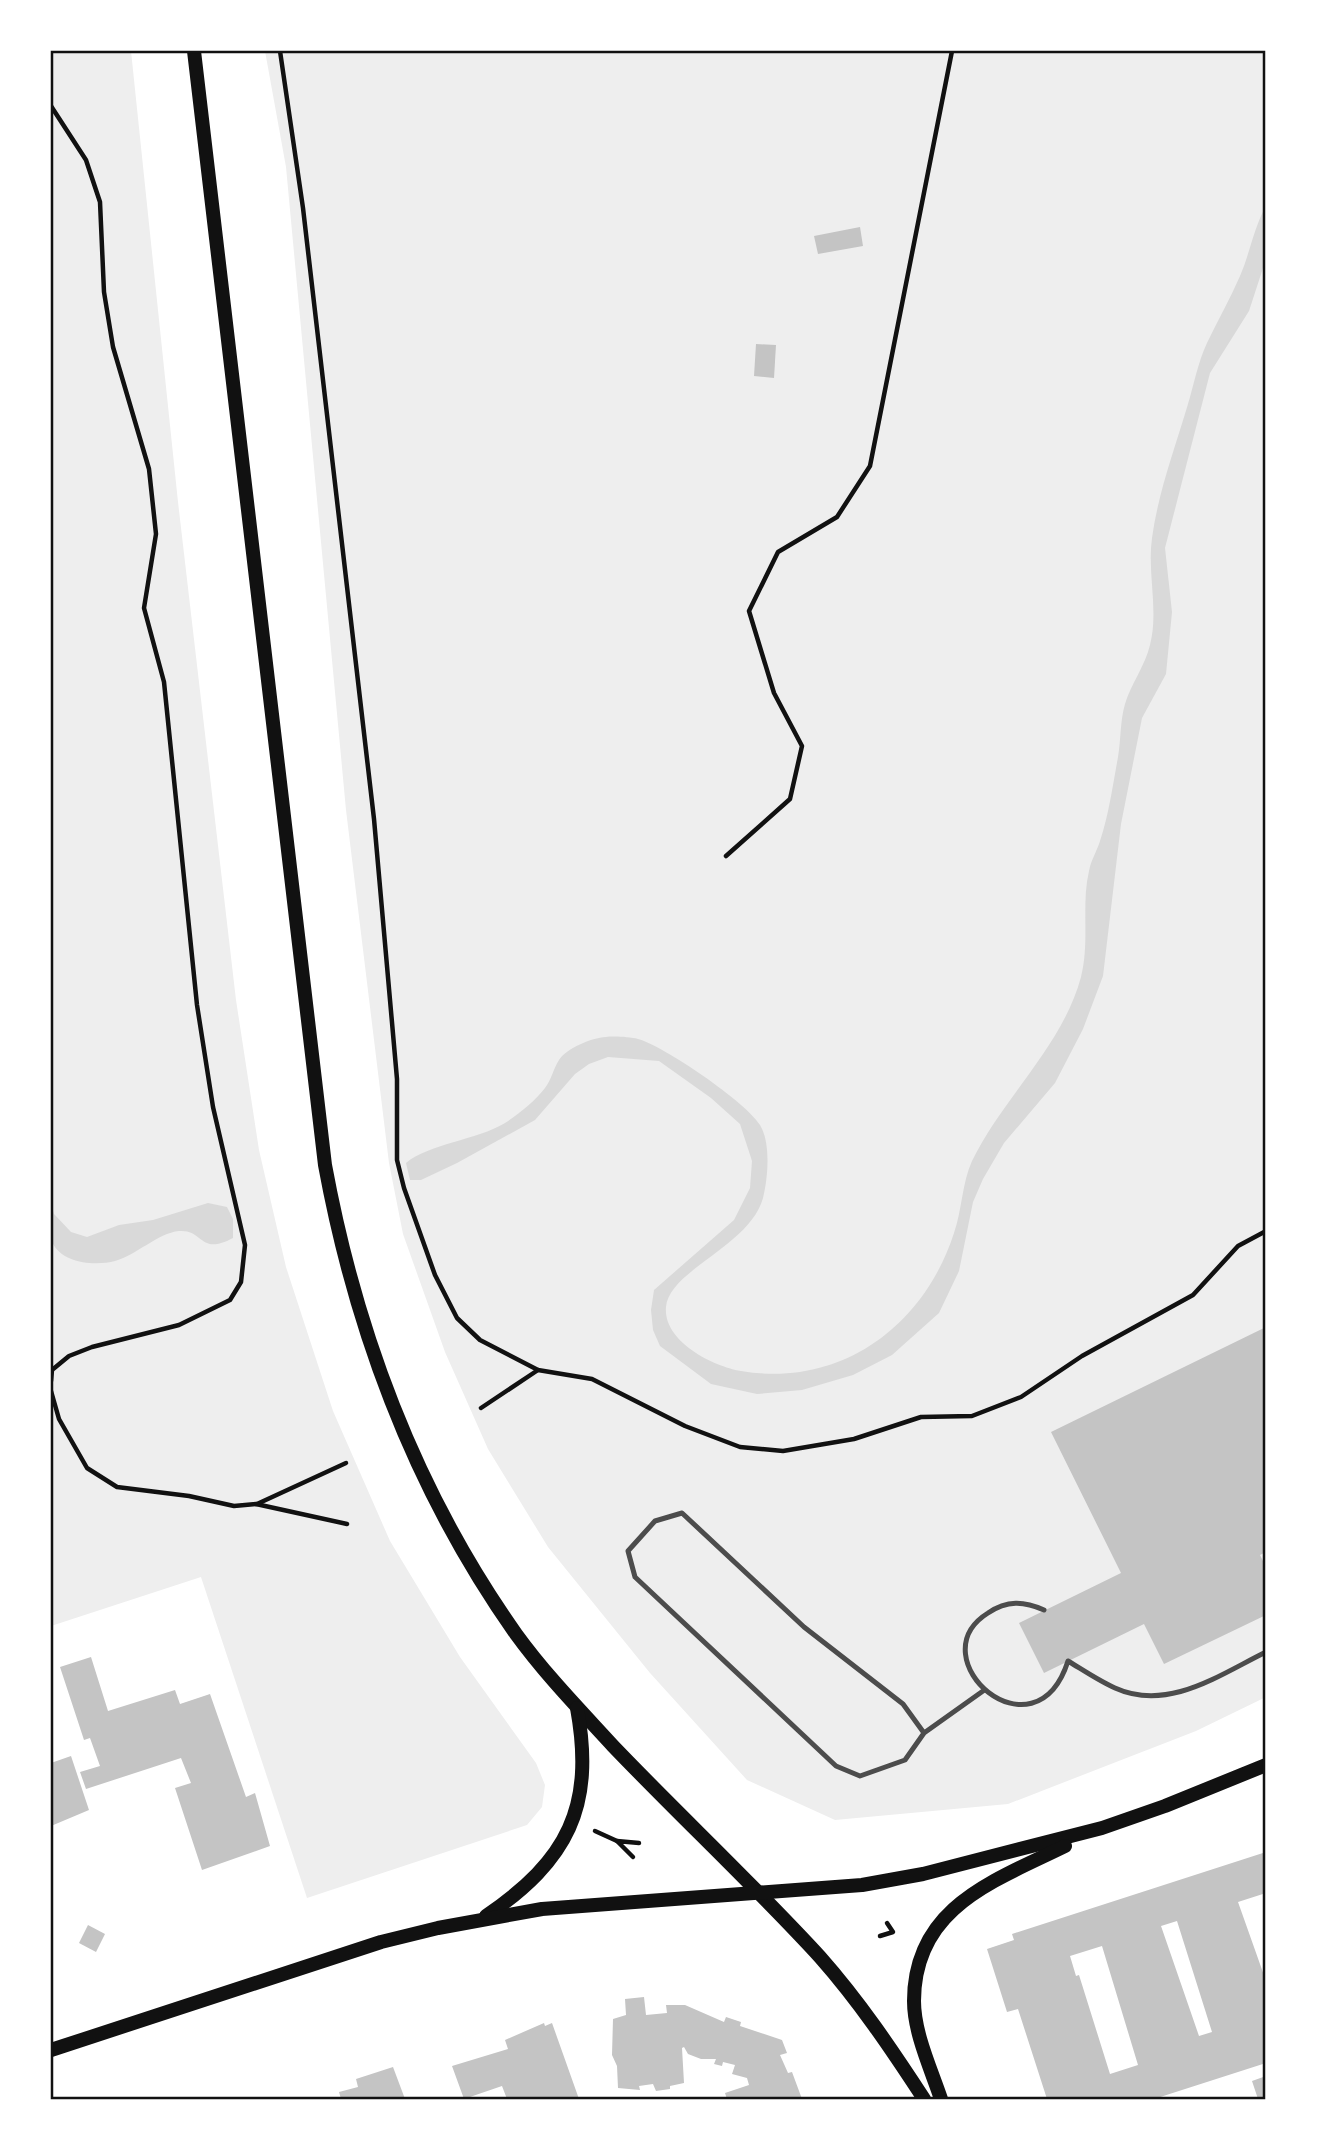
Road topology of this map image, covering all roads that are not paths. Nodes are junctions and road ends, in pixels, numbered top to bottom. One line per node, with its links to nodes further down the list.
1 (194, 51): 5 (main road)
2 (1044, 1610): 4 (lane)
3 (1266, 1652): 4 (lane)
4 (983, 1691): 6 (lane)
5 (576, 1707): 9 (main road); 10 (main road)
6 (924, 1733): 6 (lane)
7 (1266, 1765): 8 (main road)
8 (1102, 1828): 9 (main road); 13 (main road)
9 (754, 1891): 10 (main road); 12 (main road)
10 (483, 1918): 11 (main road)
11 (51, 2050)
12 (924, 2099)
13 (941, 2099)

